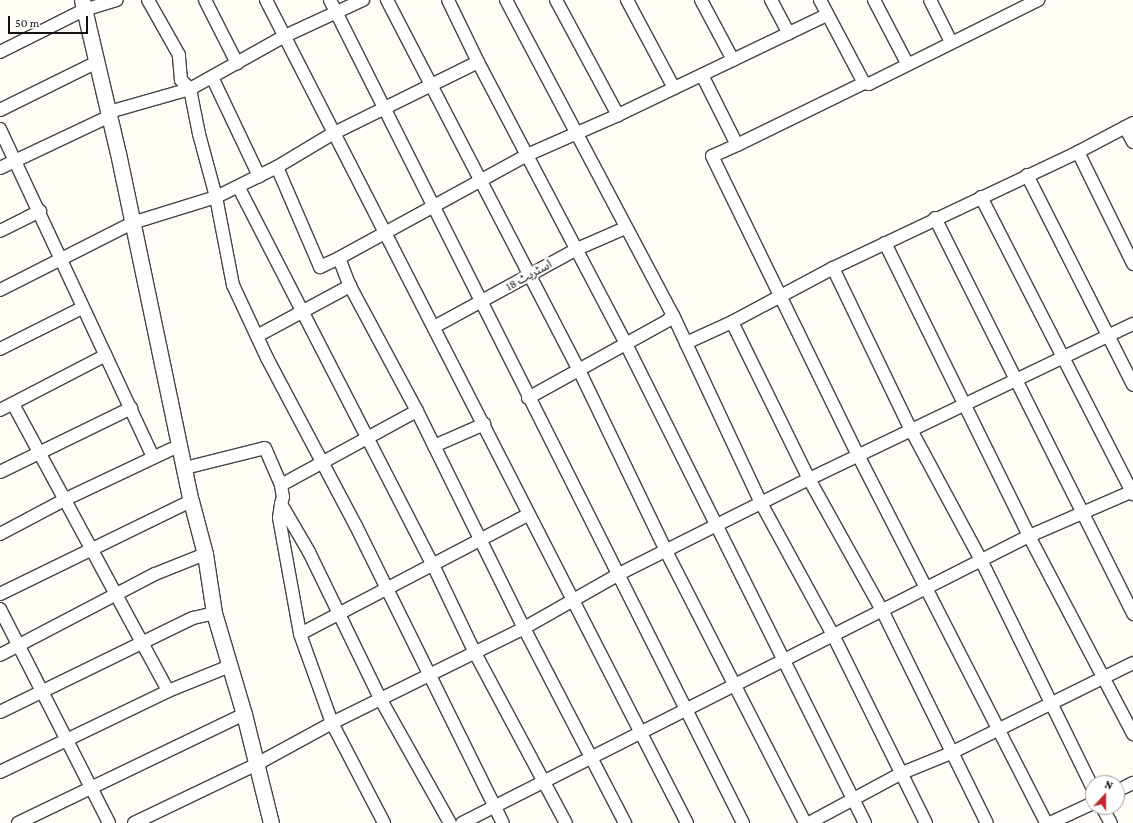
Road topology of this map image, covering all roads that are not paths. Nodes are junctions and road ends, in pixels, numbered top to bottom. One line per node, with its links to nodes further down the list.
1 (116, 0): 18 (street)
2 (148, 0): 35 (street)
3 (205, 0): 28 (street)
4 (266, 0): 22 (street)
5 (330, 0): 19 (street)
6 (363, 0): 19 (street)
7 (387, 0): 33 (street)
8 (448, 0): 27 (street)
9 (506, 0): 43 (street)
10 (556, 0): 39 (street)
11 (628, 0): 34 (street)
12 (701, 0): 25 (street)
13 (771, 0): 21 (street)
14 (820, 0): 20 (street)
15 (874, 0): 29 (street)
16 (930, 0): 23 (street)
17 (1038, 0): 23 (street)
18 (83, 5): 24 (street); 26 (street)
19 (337, 13): 22 (street); 36 (street)
20 (827, 15): 21 (street); 32 (street)
21 (788, 34): 25 (street)
22 (285, 36): 28 (street); 42 (street)
23 (951, 42): 29 (street)
24 (0, 52)
25 (732, 60): 30 (street)
26 (97, 62): 37 (street); 38 (street)
27 (478, 62): 33 (street); 47 (street)
28 (237, 64): 31 (street)
29 (907, 64): 32 (street)
30 (702, 75): 34 (street); 45 (street)
31 (212, 77): 35 (street); 52 (street)
32 (864, 83): 45 (street)
33 (431, 84): 36 (street); 53 (street)
34 (674, 88): 39 (street)
35 (190, 89): 38 (street); 55 (street)
36 (384, 109): 42 (street); 57 (street)
37 (0, 110)
38 (109, 114): 48 (street); 60 (street)
39 (618, 115): 43 (street)
40 (1129, 125): 44 (street); 46 (street)
41 (0, 130): 48 (street)
42 (332, 134): 49 (street); 63 (street)
43 (576, 134): 47 (street); 61 (street)
44 (1133, 142)
45 (737, 145): 73 (street)
46 (1078, 152): 51 (street); 68 (street)
47 (527, 155): 53 (street); 65 (street)
48 (16, 159): 50 (street); 58 (street)
49 (277, 167): 52 (street); 67 (street)
50 (0, 168)
51 (1027, 175): 56 (street); 81 (street)
52 (259, 176): 54 (street)
53 (480, 182): 57 (street); 70 (street)
54 (239, 188): 55 (street); 76 (street)
55 (216, 197): 60 (street); 82 (street)
56 (981, 197): 59 (street); 87 (street)
57 (432, 206): 63 (street); 74 (street)
58 (40, 211): 62 (street); 66 (street)
59 (935, 218): 64 (street); 89 (street)
60 (132, 223): 66 (street); 106 (street)
61 (625, 228): 65 (street, اسٹریٹ 18); 77 (street)
62 (0, 231)
63 (385, 231): 67 (street); 80 (street)
64 (885, 243): 69 (street); 93 (street)
65 (577, 250): 70 (street, اسٹریٹ 18); 84 (street)
66 (62, 258): 72 (street); 75 (street)
67 (339, 258): 71 (street)
68 (1133, 264)
69 (833, 268): 73 (street); 98 (street)
70 (531, 275): 74 (street, اسٹریٹ 18); 88 (street)
71 (350, 286): 76 (street); 96 (street)
72 (0, 290)
73 (779, 295): 78 (street); 103 (street)
74 (480, 303): 80 (street, اسٹریٹ 18); 91 (street)
75 (82, 308): 85 (street); 86 (street)
76 (303, 312): 82 (street); 99 (street)
77 (673, 315): 83 (street); 84 (street)
78 (732, 322): 83 (street); 108 (street)
79 (1133, 324): 81 (street)
80 (434, 327): 97 (street)
81 (1107, 334): 87 (street); 90 (street)
82 (257, 336): 105 (street)
83 (686, 343): 113 (street)
84 (626, 344): 88 (street); 117 (street)
85 (0, 349)
86 (106, 355): 92 (street); 94 (street)
87 (1061, 358): 89 (street); 110 (street)
88 (579, 370): 91 (street); 122 (street)
89 (1016, 379): 93 (street); 115 (street)
90 (1133, 385)
91 (528, 398): 126 (street)
92 (13, 404): 95 (street); 102 (street)
93 (964, 404): 98 (street); 119 (street)
94 (131, 408): 102 (street); 104 (street)
95 (0, 410)
96 (417, 411): 99 (street); 100 (street)
97 (484, 424): 100 (street); 116 (street)
98 (911, 430): 103 (street); 124 (street)
99 (369, 439): 105 (street); 125 (street)
100 (434, 446): 120 (street)
101 (172, 448): 104 (street)
102 (40, 452): 107 (street); 111 (street)
103 (858, 455): 108 (street); 128 (street)
104 (153, 457): 111 (street)
105 (322, 462): 109 (street); 127 (street)
106 (185, 468): 109 (street); 112 (street)
107 (0, 472)
108 (809, 479): 113 (street); 133 (street)
109 (281, 485): 114 (street)
110 (1133, 492): 115 (street)
111 (66, 499): 118 (street); 121 (street)
112 (191, 501): 121 (street); 123 (street)
113 (761, 503): 117 (street); 139 (street)
114 (281, 504): 135 (street); 138 (street)
115 (1084, 512): 119 (street); 136 (street)
116 (528, 515): 120 (street); 131 (street)
117 (716, 526): 122 (street); 144 (street)
118 (0, 534)
119 (1029, 536): 124 (street); 148 (street)
120 (480, 538): 125 (street); 137 (street)
121 (93, 547): 129 (street); 130 (street)
122 (666, 551): 126 (street); 149 (street)
123 (205, 554): 130 (street); 134 (street)
124 (981, 560): 128 (street); 153 (street)
125 (433, 565): 127 (street); 142 (street)
126 (619, 574): 131 (street); 154 (street)
127 (386, 589): 135 (street); 147 (street)
128 (928, 589): 133 (street); 158 (street)
129 (0, 594)
130 (118, 595): 140 (street); 141 (street)
131 (573, 602): 137 (street); 159 (street)
132 (0, 609): 141 (street)
133 (882, 610): 139 (street); 162 (street)
134 (214, 613): 140 (street); 146 (street)
135 (340, 614): 138 (street); 152 (street)
136 (1133, 614)
137 (524, 628): 142 (street); 163 (street)
138 (300, 634): 157 (street)
139 (833, 635): 144 (street); 166 (street)
140 (141, 644): 150 (street); 151 (street)
141 (18, 646): 143 (street); 150 (street)
142 (474, 651): 147 (street); 168 (street)
143 (0, 655)
144 (782, 659): 149 (street); 170 (street)
145 (1133, 663): 148 (street)
146 (230, 666): 151 (street); 156 (street)
147 (428, 675): 152 (street); 171 (street)
148 (1102, 677): 153 (street); 160 (street)
149 (734, 683): 154 (street); 185 (street)
150 (42, 692): 155 (street); 161 (street)
151 (168, 692): 161 (street)
152 (381, 700): 157 (street); 178 (street)
153 (1051, 704): 158 (street); 167 (street)
154 (685, 710): 159 (street); 184 (street)
155 (0, 712)
156 (244, 714): 164 (street); 169 (street)
157 (332, 723): 164 (street); 177 (street)
158 (998, 730): 162 (street); 190 (street)
159 (641, 734): 163 (street); 183 (street)
160 (1133, 734)
161 (67, 740): 165 (street); 169 (street)
162 (951, 753): 166 (street); 189 (street)
163 (592, 759): 168 (street); 182 (street)
164 (255, 765): 173 (street); 176 (street)
165 (0, 772)
166 (902, 773): 170 (street); 188 (street)
167 (1086, 775)
168 (546, 782): 171 (street); 181 (street)
169 (91, 787): 174 (street); 175 (street)
170 (852, 799): 186 (street); 187 (street)
171 (495, 806): 179 (street); 180 (street)
172 (1085, 806): 191 (street)
173 (268, 822)
174 (18, 823)
175 (109, 823)
176 (134, 823)
177 (384, 823)
178 (450, 823)
179 (462, 823)
180 (503, 823)
181 (566, 823)
182 (625, 823)
183 (687, 823)
184 (743, 823)
185 (805, 823)
186 (809, 823)
187 (864, 823)
188 (926, 823)
189 (987, 823)
190 (1046, 823)
191 (1050, 823)

